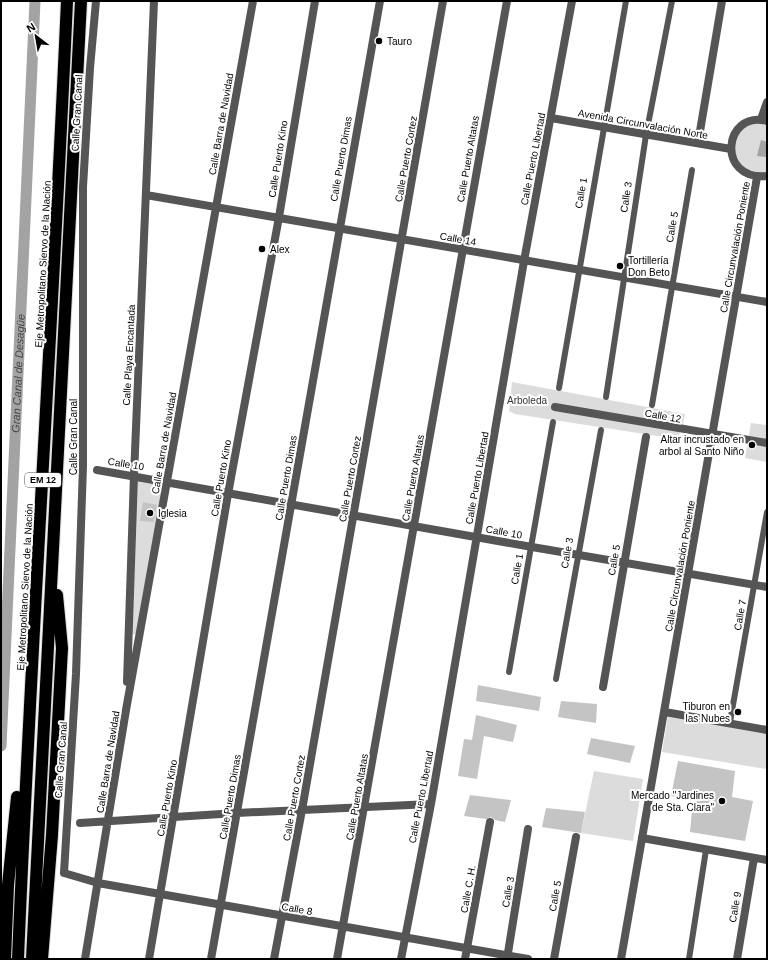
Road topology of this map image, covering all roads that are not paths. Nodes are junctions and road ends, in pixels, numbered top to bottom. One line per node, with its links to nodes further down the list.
1 (68, 1): 68 (highway, Eje Metropolitano Siervo de la Nación / EM 12)
2 (81, 1): 57 (highway, EM 12)
3 (96, 1): 83 (street, Calle Gran Canal)
4 (154, 1): 24 (street, Calle Playa Encantada)
5 (252, 1): 25 (street, Calle Barra de Navidad)
6 (315, 1): 26 (street, Calle Puerto Kino)
7 (380, 1): 27 (street, Calle Puerto Dimas)
8 (443, 1): 28 (street, Calle Puerto Cortez)
9 (507, 1): 29 (street, Calle Puerto Altatas)
10 (572, 1): 15 (street, Calle Puerto Libertad)
11 (626, 1): 17 (street, Calle 1)
12 (672, 1): 18 (street, Calle 3)
13 (722, 1): 19 (street)
14 (767, 102): 16 (street)
15 (552, 118): 17 (street, Avenida Circunvalación Norte); 30 (street, Calle Puerto Libertad)
16 (764, 120): 20 (street)
17 (602, 127): 18 (street, Avenida Circunvalación Norte); 31 (street, Calle 1)
18 (646, 135): 19 (street, Avenida Circunvalación Norte); 32 (street, Calle 3)
19 (698, 143): 20 (street, Avenida Circunvalación Norte)
20 (731, 149): 23 (street)
21 (692, 170): 33 (street, Calle 5)
22 (767, 176): 23 (street)
23 (757, 177): 34 (street, Calle Circunvalación Poniente)
24 (146, 194): 25 (street, Calle 14); 46 (street, Calle Playa Encantada)
25 (217, 206): 26 (street, Calle 14); 47 (street, Calle Barra de Navidad)
26 (279, 217): 27 (street, Calle 14); 48 (street, Calle Puerto Kino)
27 (339, 227): 28 (street, Calle 14); 49 (street, Calle Puerto Dimas)
28 (402, 239): 29 (street, Calle 14); 51 (street, Calle Puerto Cortez)
29 (462, 250): 30 (street, Calle 14); 52 (street, Calle Puerto Altatas)
30 (524, 261): 31 (street, Calle 14); 53 (street, Calle Puerto Libertad)
31 (578, 270): 32 (street, Calle 14); 36 (street, Calle 1)
32 (624, 278): 33 (street, Calle 14); 37 (street, Calle 3)
33 (672, 286): 34 (street, Calle 14); 38 (street, Calle 5)
34 (736, 297): 35 (street, Calle 14); 42 (street, Calle Circunvalación Poniente)
35 (767, 302)
36 (558, 388)
37 (606, 397)
38 (652, 405)
39 (555, 407): 42 (street, Calle 12)
40 (553, 422): 54 (street, Calle 1)
41 (600, 430): 55 (street, Calle 3)
42 (713, 435): 44 (street, Calle 12); 58 (street, Calle Circunvalación Poniente)
43 (646, 437): 56 (street, Calle 5)
44 (767, 443)
45 (97, 470): 46 (street, Calle 10)
46 (134, 475): 47 (street, Calle 10); 64 (street, Calle Playa Encantada)
47 (167, 482): 48 (street, Calle 10); 64 (street, Calle Barra de Navidad)
48 (228, 494): 49 (street, Calle 10); 73 (street, Calle Puerto Kino)
49 (292, 505): 51 (street, Calle 10); 72 (street, Calle Puerto Dimas)
50 (767, 512): 59 (street, Calle 7)
51 (353, 515): 52 (street, Calle 10); 71 (street, Calle Puerto Cortez)
52 (415, 526): 53 (street, Calle 10); 70 (street, Calle Puerto Altatas)
53 (476, 537): 54 (street, Calle 10); 69 (street, Calle Puerto Libertad)
54 (532, 547): 55 (street, Calle 10); 61 (street, Calle 1)
55 (577, 554): 56 (street, Calle 10); 62 (street, Calle 3)
56 (623, 562): 58 (street, Calle 10); 63 (street, Calle 5)
57 (52, 565): 94 (highway, EM 12); 95 (highway)
58 (689, 574): 59 (street, Calle 10); 65 (street, Calle Circunvalación Poniente)
59 (756, 585): 60 (street, Calle 10); 66 (street, Calle 7)
60 (767, 587)
61 (509, 672)
62 (556, 679)
63 (603, 687)
64 (126, 710): 74 (street, Calle Barra de Navidad)
65 (665, 712): 66 (street); 79 (street, Calle Circunvalación Poniente)
66 (730, 722): 67 (street)
67 (767, 730)
68 (26, 754): 92 (highway); 93 (highway, Eje Metropolitano Siervo de la Nación / EM 12)
69 (431, 804): 70 (street); 89 (street, Calle Puerto Libertad)
70 (365, 808): 71 (street); 88 (street, Calle Puerto Altatas)
71 (302, 810): 72 (street); 87 (street, Calle Puerto Cortez)
72 (237, 813): 73 (street); 86 (street, Calle Puerto Dimas)
73 (174, 818): 74 (street); 85 (street, Calle Puerto Kino)
74 (109, 822): 76 (street); 84 (street, Calle Barra de Navidad)
75 (490, 822): 90 (street, Calle C. H.)
76 (80, 824)
77 (528, 829): 91 (street, Calle 3)
78 (576, 836): 104 (street, Calle 5)
79 (642, 838): 80 (street); 105 (street, Calle Circunvalación Poniente)
80 (706, 850): 81 (street); 106 (street)
81 (754, 858): 82 (street); 107 (street, Calle 9)
82 (767, 860)
83 (64, 873): 84 (street, Calle 8)
84 (98, 883): 85 (street, Calle 8); 96 (street, Calle Barra de Navidad)
85 (159, 894): 86 (street, Calle 8); 97 (street, Calle Puerto Kino)
86 (220, 905): 87 (street, Calle 8); 98 (street, Calle Puerto Dimas)
87 (282, 916): 88 (street, Calle 8); 99 (street, Calle Puerto Cortez)
88 (342, 928): 89 (street, Calle 8); 100 (street, Calle Puerto Altatas)
89 (404, 938): 90 (street, Calle 8); 101 (street, Calle Puerto Libertad)
90 (467, 948): 91 (street, Calle 8); 102 (street, Calle C. H.)
91 (507, 957): 103 (street, Calle 8)
92 (4, 959)
93 (18, 959)
94 (32, 959)
95 (42, 959)
96 (85, 959)
97 (149, 959)
98 (211, 959)
99 (274, 959)
100 (337, 959)
101 (401, 959)
102 (465, 959)
103 (528, 959)
104 (554, 959)
105 (621, 959)
106 (689, 959)
107 (737, 959)

